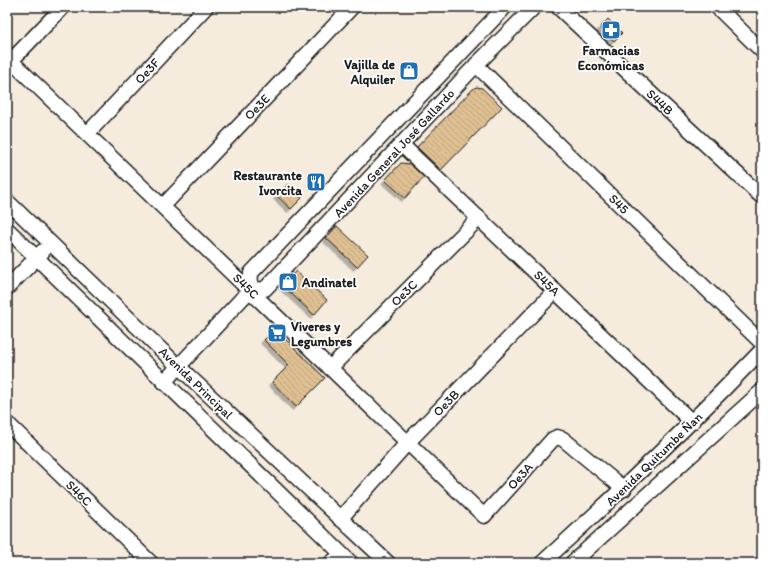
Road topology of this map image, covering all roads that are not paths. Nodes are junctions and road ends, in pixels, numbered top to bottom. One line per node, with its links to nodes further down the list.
1 (63, 7): 9 (street)
2 (206, 7): 11 (street, Oe3F)
3 (352, 7): 15 (street, Oe3E)
4 (505, 7): 21 (street, Avenida General José Gallardo)
5 (534, 7): 10 (street, Avenida General José Gallardo)
6 (558, 7): 13 (street, S44B)
7 (717, 7): 8 (street)
8 (762, 51)
9 (8, 61): 11 (street, S45C)
10 (476, 65): 12 (street, Avenida General José Gallardo); 23 (street, S45)
11 (87, 134): 15 (street, S45C)
12 (402, 144): 16 (street, S45A); 21 (street, Avenida General José Gallardo)
13 (762, 198)
14 (7, 201): 18 (street, Avenida Principal)
15 (163, 206): 21 (street, S45C)
16 (478, 218): 22 (street, S45A); 26 (street, Oe3C)
17 (7, 229): 19 (street, Avenida Principal)
18 (51, 243): 19 (street); 25 (street, Avenida Principal)
19 (37, 258): 20 (street); 27 (street, Avenida Principal)
20 (7, 288)
21 (250, 290): 25 (street); 26 (street, S45C)
22 (555, 291): 29 (street, S45A); 31 (street, Oe3B)
23 (762, 343)
24 (762, 350): 29 (street, Avenida Quitumbe Ñan)
25 (178, 366): 27 (street); 34 (street, Avenida Principal)
26 (330, 368): 31 (street, S45C)
27 (164, 382): 35 (street, Avenida Principal)
28 (762, 391): 40 (street)
29 (692, 422): 32 (street, Avenida Quitumbe Ñan)
30 (7, 423): 36 (street, S46C)
31 (408, 442): 33 (street, S45C); 34 (street, Oe3B)
32 (624, 489): 33 (street, Oe3A); 39 (street, Avenida Quitumbe Ñan)
33 (484, 516)
34 (340, 518): 38 (street, Avenida Principal)
35 (347, 559): 37 (street)
36 (151, 563)
37 (331, 563)
38 (388, 563)
39 (542, 563)
40 (572, 563)

